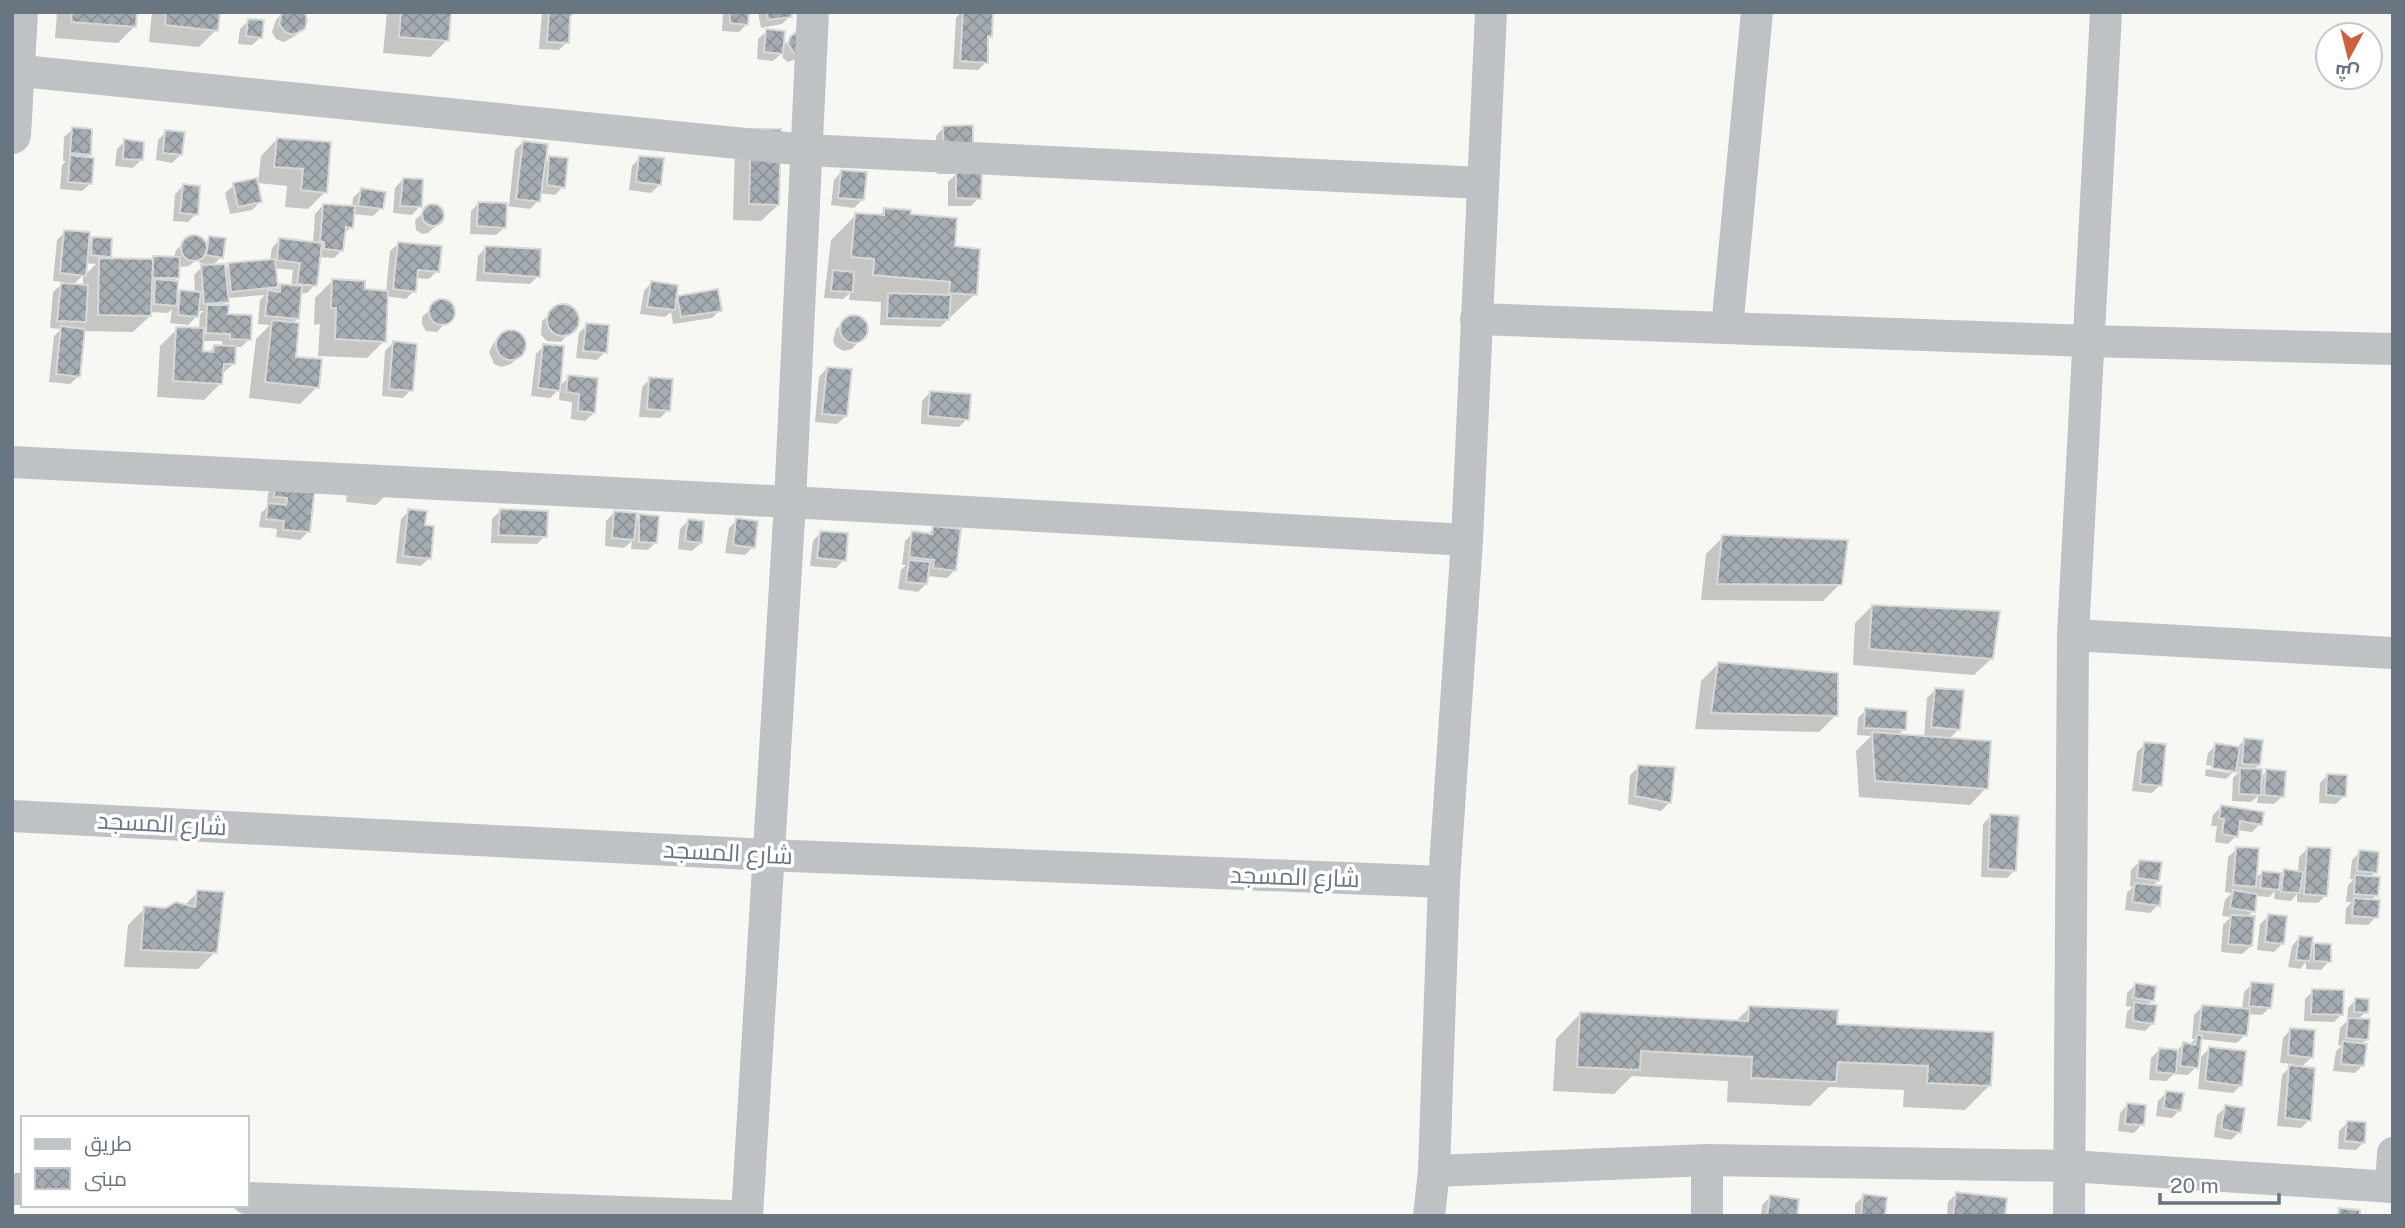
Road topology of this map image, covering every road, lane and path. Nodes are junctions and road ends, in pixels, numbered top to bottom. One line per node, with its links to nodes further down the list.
1 (19, 12): 6 (street)
2 (813, 12): 8 (street)
3 (1491, 12): 9 (street)
4 (1757, 12): 11 (street)
5 (2106, 12): 12 (street)
6 (15, 70): 7 (street); 8 (street)
7 (12, 135)
8 (806, 150): 9 (street); 15 (street)
9 (1482, 183): 10 (street)
10 (1476, 319): 11 (street); 16 (street)
11 (1727, 328): 12 (street)
12 (2089, 341): 13 (street); 17 (street)
13 (2393, 349)
14 (12, 463): 15 (street)
15 (790, 502): 16 (street); 20 (street)
16 (1467, 540): 21 (street)
17 (2073, 635): 18 (street); 24 (street)
18 (2393, 653)
19 (12, 816): 20 (street, شارع المسجد)
20 (767, 855): 21 (street, شارع المسجد); 30 (street)
21 (1444, 883): 25 (street)
22 (2393, 1153): 26 (street)
23 (1707, 1160): 24 (street); 25 (street); 32 (street)
24 (2070, 1166): 26 (street); 33 (street)
25 (1434, 1171): 31 (street)
26 (2392, 1187)
27 (248, 1198): 28 (street)
28 (305, 1208): 29 (street)
29 (731, 1216)
30 (747, 1216)
31 (1429, 1216)
32 (1707, 1216)
33 (2069, 1216)

